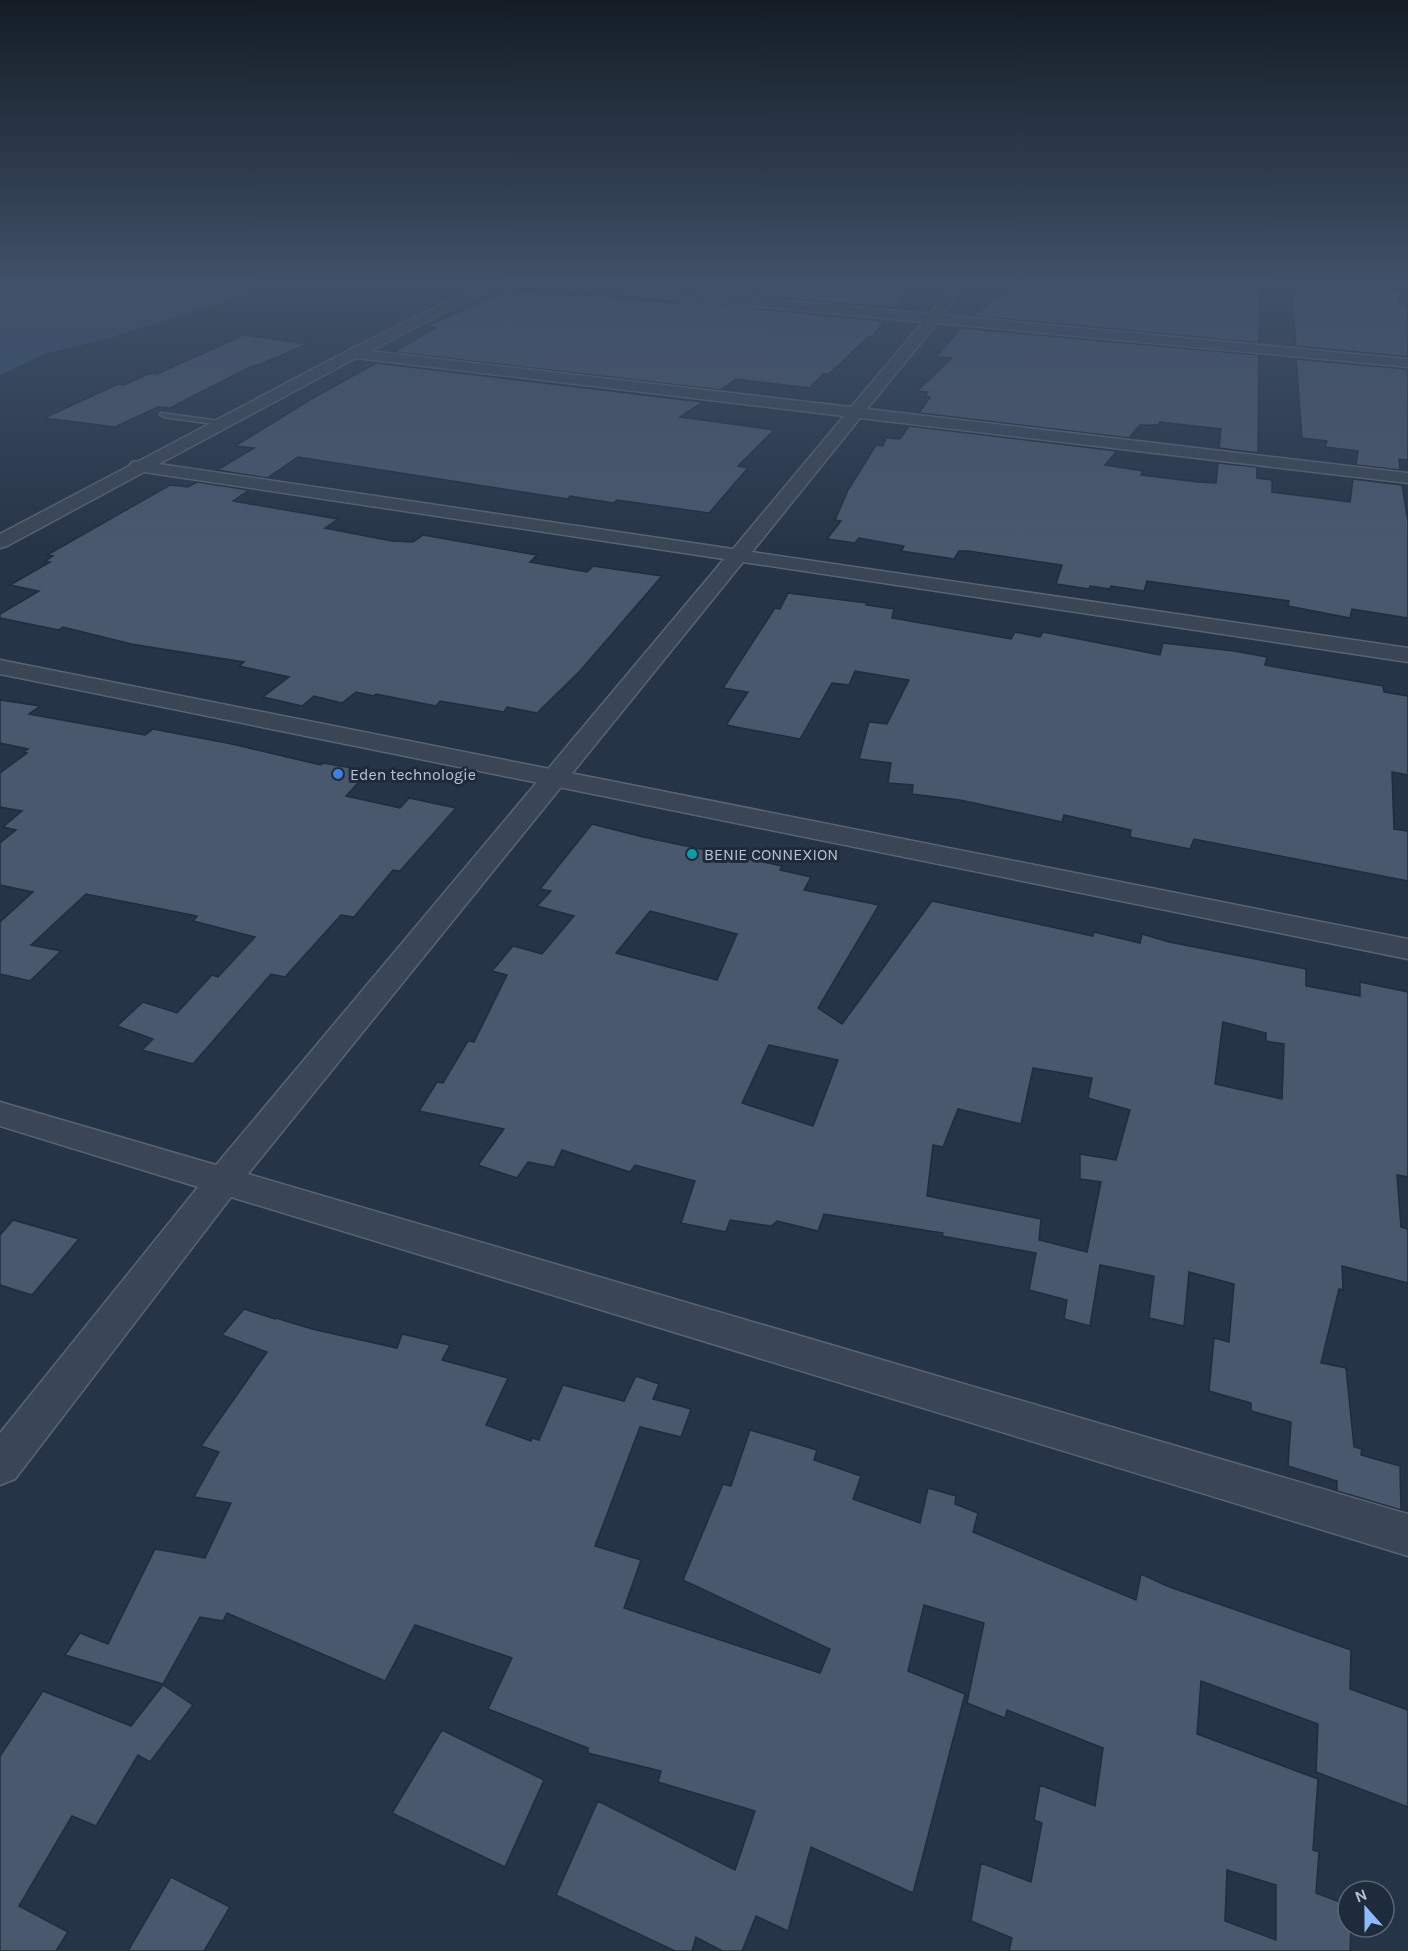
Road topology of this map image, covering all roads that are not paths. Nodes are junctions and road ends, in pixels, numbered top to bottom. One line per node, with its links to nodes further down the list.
1 (318, 372): 6 (street)
2 (514, 372): 4 (street)
3 (890, 372): 4 (street)
4 (857, 413): 8 (street); 10 (street)
5 (164, 415): 6 (lane)
6 (220, 423): 7 (street)
7 (138, 466): 9 (street); 10 (street)
8 (1408, 478)
9 (0, 542)
10 (738, 556): 11 (street); 13 (street)
11 (1408, 655)
12 (0, 667): 13 (street)
13 (553, 778): 14 (street); 16 (street)
14 (1408, 949)
15 (0, 1114): 16 (street)
16 (223, 1181): 17 (street); 18 (street)
17 (0, 1465)
18 (1408, 1535)

